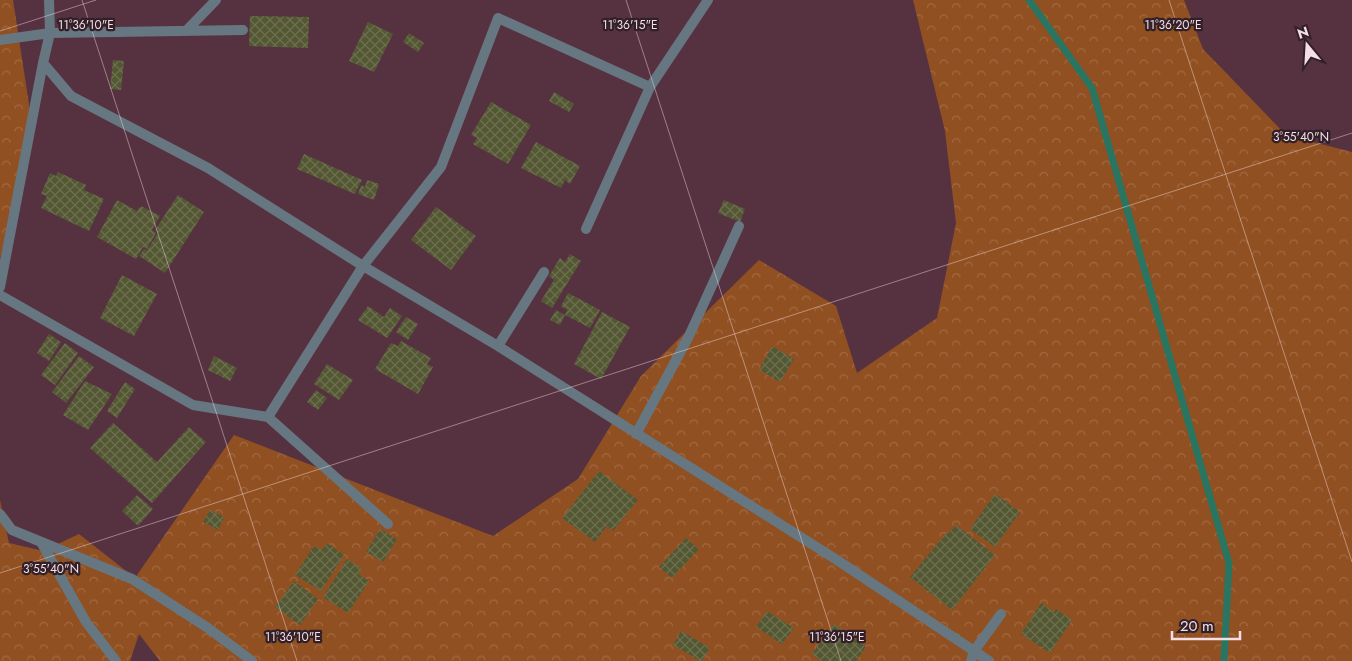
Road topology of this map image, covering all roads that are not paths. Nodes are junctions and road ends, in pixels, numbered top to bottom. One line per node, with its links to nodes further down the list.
1 (49, 0): 6 (street)
2 (216, 0): 4 (street)
3 (708, 0): 9 (street)
4 (187, 30): 5 (street); 6 (street)
5 (243, 30)
6 (50, 33): 7 (street); 8 (street)
7 (0, 40)
8 (43, 63): 12 (street); 14 (street)
9 (650, 87): 11 (street); 12 (street)
10 (739, 226): 18 (street)
11 (586, 228)
12 (363, 266): 16 (street); 17 (street)
13 (544, 272): 16 (street)
14 (0, 287)
15 (0, 295): 17 (street)
16 (498, 346): 18 (street)
17 (268, 417): 20 (street)
18 (636, 434): 23 (street)
19 (0, 514): 21 (street)
20 (388, 524)
21 (41, 542): 24 (street); 25 (street)
22 (1001, 614): 23 (street)
23 (972, 656): 26 (street)
24 (116, 661)
25 (252, 661)
26 (988, 661)

